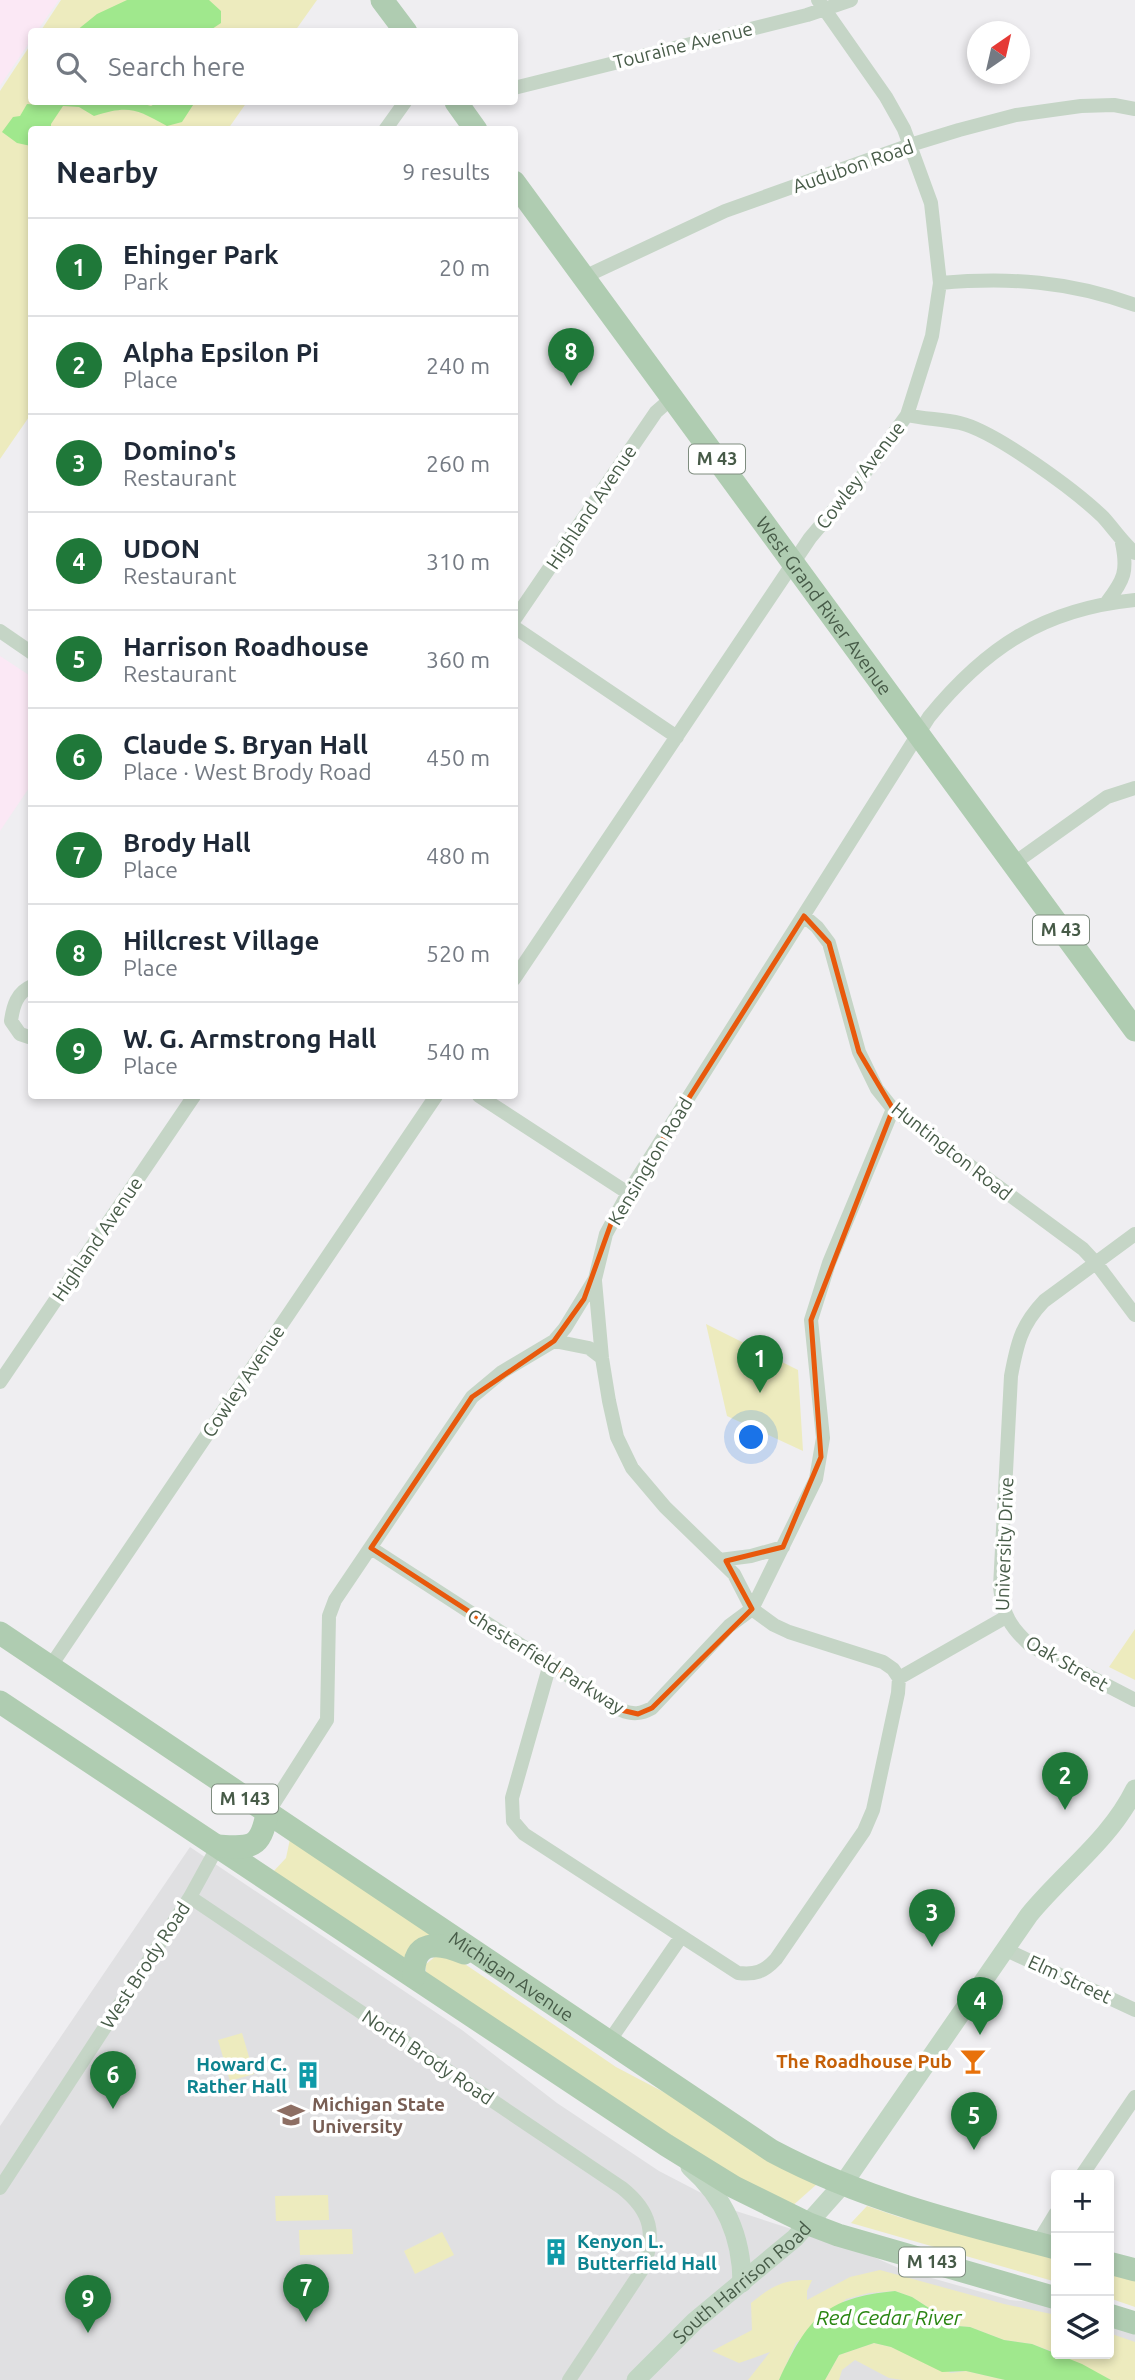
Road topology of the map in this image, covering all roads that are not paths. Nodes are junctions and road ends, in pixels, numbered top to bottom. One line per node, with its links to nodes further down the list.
1 (382, 0): 4 (main road)
2 (851, 0): 3 (street, Touraine Avenue)
3 (821, 5): 5 (street, Touraine Avenue); 11 (street, Cowley Avenue)
4 (403, 28)
5 (518, 87)
6 (403, 105): 9 (street)
7 (462, 105): 10 (main road)
8 (1135, 109): 11 (street, Audubon Road)
9 (388, 126)
10 (474, 126)
11 (910, 145): 13 (street, Audubon Road); 14 (street, Cowley Avenue)
12 (518, 187): 13 (main road, West Grand River Avenue / M 43)
13 (584, 277): 16 (main road, West Grand River Avenue / M 43)
14 (940, 284): 15 (street); 17 (street, Cowley Avenue)
15 (1135, 306)
16 (673, 398): 20 (main road, West Grand River Avenue / M 43); 23 (street, Highland Avenue)
17 (907, 415): 18 (street); 20 (street, Cowley Avenue)
18 (1122, 543): 19 (street); 22 (street)
19 (1135, 553)
20 (794, 565): 27 (main road, West Grand River Avenue / M 43); 28 (street, Cowley Avenue)
21 (1135, 600): 22 (street, Kensington Road)
22 (1107, 602): 27 (street, Kensington Road)
23 (518, 614)
24 (518, 630): 28 (street)
25 (0, 631): 26 (street)
26 (28, 648)
27 (918, 734): 30 (main road, West Grand River Avenue / M 43); 31 (street, Kensington Road)
28 (677, 737): 32 (street, Cowley Avenue)
29 (1135, 788): 30 (street)
30 (1013, 864): 34 (main road, West Grand River Avenue / M 43)
31 (804, 916): 40 (street, Huntington Road); 41 (street, Kensington Road)
32 (518, 973)
33 (28, 989): 35 (street)
34 (1132, 1019)
35 (6, 1023): 36 (street)
36 (28, 1037)
37 (192, 1099): 48 (street, Highland Avenue)
38 (434, 1099): 56 (street, Cowley Avenue)
39 (484, 1099): 41 (street)
40 (893, 1109): 43 (street, Huntington Road); 49 (street, Chesterfield Parkway)
41 (628, 1193): 44 (street, Kensington Road)
42 (1135, 1234): 43 (street, University Drive)
43 (1096, 1263): 45 (street, Huntington Road); 53 (street, University Drive)
44 (595, 1279): 46 (street, Kensington Road); 47 (street)
45 (1135, 1315)
46 (554, 1341): 47 (street); 50 (street, Kensington Road)
47 (602, 1358): 51 (street)
48 (0, 1382)
49 (783, 1547): 51 (street); 52 (street, Chesterfield Parkway)
50 (371, 1548): 55 (street, Chesterfield Parkway); 61 (street, Kensington Road)
51 (720, 1560): 52 (street)
52 (752, 1609): 55 (street, Chesterfield Parkway); 57 (street)
53 (1006, 1617): 57 (street, University Drive); 58 (street, Oak Street)
54 (0, 1633): 56 (main road, Michigan Avenue / M 143)
55 (550, 1664): 64 (street)
56 (50, 1667): 61 (main road, Michigan Avenue / M 143)
57 (899, 1678): 64 (street)
58 (1135, 1700)
59 (0, 1702): 62 (main road, M 143)
60 (1135, 1789): 65 (street, South Harrison Road)
61 (267, 1814): 62 (main road); 66 (main road, Michigan Avenue / M 143)
62 (218, 1846): 63 (street, West Brody Road); 67 (main road, M 143)
63 (190, 1897): 74 (street, West Brody Road); 83 (street, North Brody Road)
64 (681, 1937): 69 (street)
65 (1004, 1949): 68 (street, Elm Street); 73 (street, South Harrison Road)
66 (491, 1963): 67 (main road); 69 (main road, Michigan Avenue / M 143)
67 (414, 1977): 71 (main road, M 143)
68 (1135, 2010)
69 (608, 2043): 73 (main road, Michigan Avenue / M 143)
70 (1135, 2097): 72 (street)
71 (666, 2145): 75 (main road, M 143); 79 (street)
72 (1085, 2170)
73 (844, 2185): 75 (street, South Harrison Road); 76 (main road, Michigan Avenue / M 143)
74 (0, 2188)
75 (809, 2224): 79 (street, South Harrison Road); 80 (main road, M 143)
76 (1047, 2246)
77 (1114, 2264): 78 (main road)
78 (1135, 2270)
79 (742, 2283): 84 (street, South Harrison Road)
80 (1051, 2297)
81 (1114, 2317): 82 (main road)
82 (1135, 2323)
83 (569, 2380)
84 (636, 2380)

